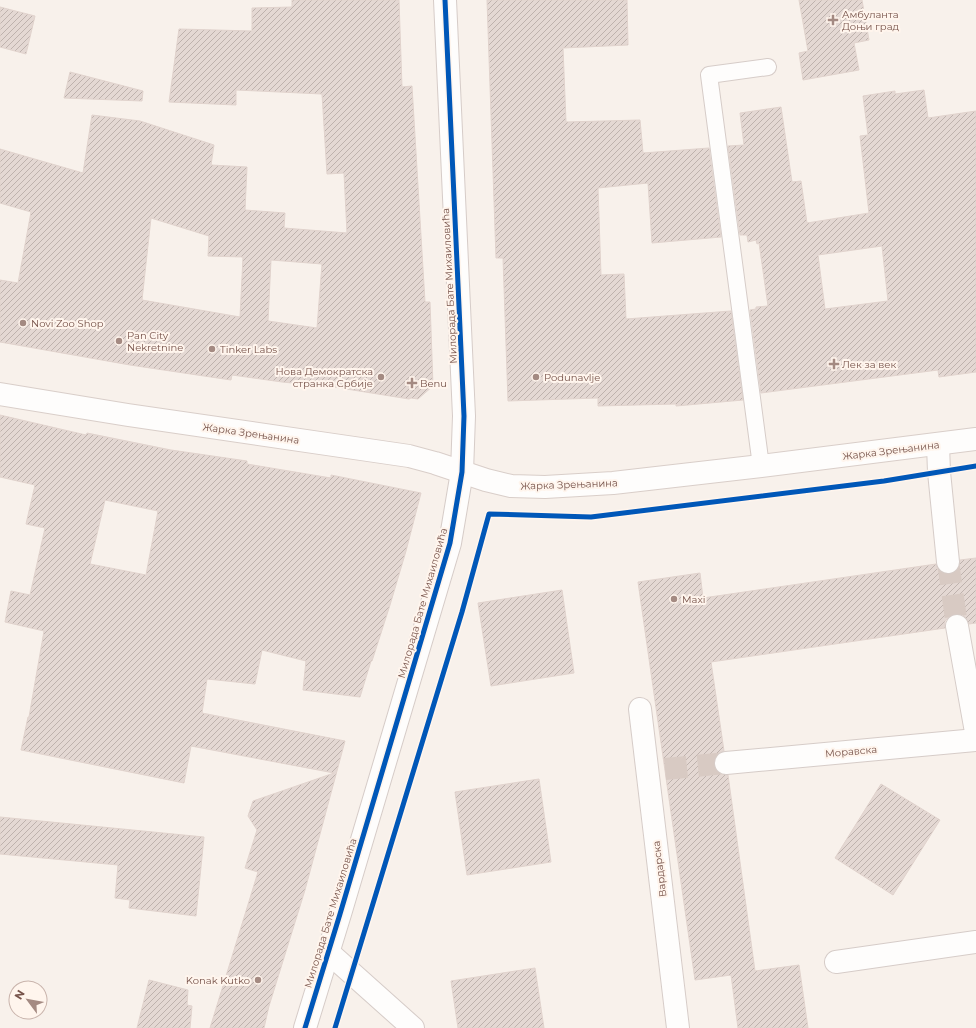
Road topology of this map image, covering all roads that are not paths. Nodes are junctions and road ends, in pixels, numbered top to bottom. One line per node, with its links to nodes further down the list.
1 (445, 0): 7 (street, Милорада Бате Михаиловића)
2 (768, 67): 6 (lane)
3 (0, 394): 7 (street, Жарка Зрењанина)
4 (976, 439): 5 (street, Жарка Зрењанина)
5 (938, 445): 6 (street, Жарка Зрењанина); 8 (street)
6 (761, 466): 7 (street, Жарка Зрењанина)
7 (462, 472): 15 (street, Милорада Бате Михаиловића)
8 (948, 562)
9 (957, 626): 11 (street)
10 (640, 709): 19 (street, Вардарска)
11 (976, 732)
12 (976, 740): 13 (street, Моравска)
13 (726, 763)
14 (976, 942): 16 (street)
15 (328, 952): 17 (street, Милорада Бате Михаиловића); 18 (street)
16 (836, 962)
17 (305, 1028)
18 (413, 1028)
19 (678, 1028)

